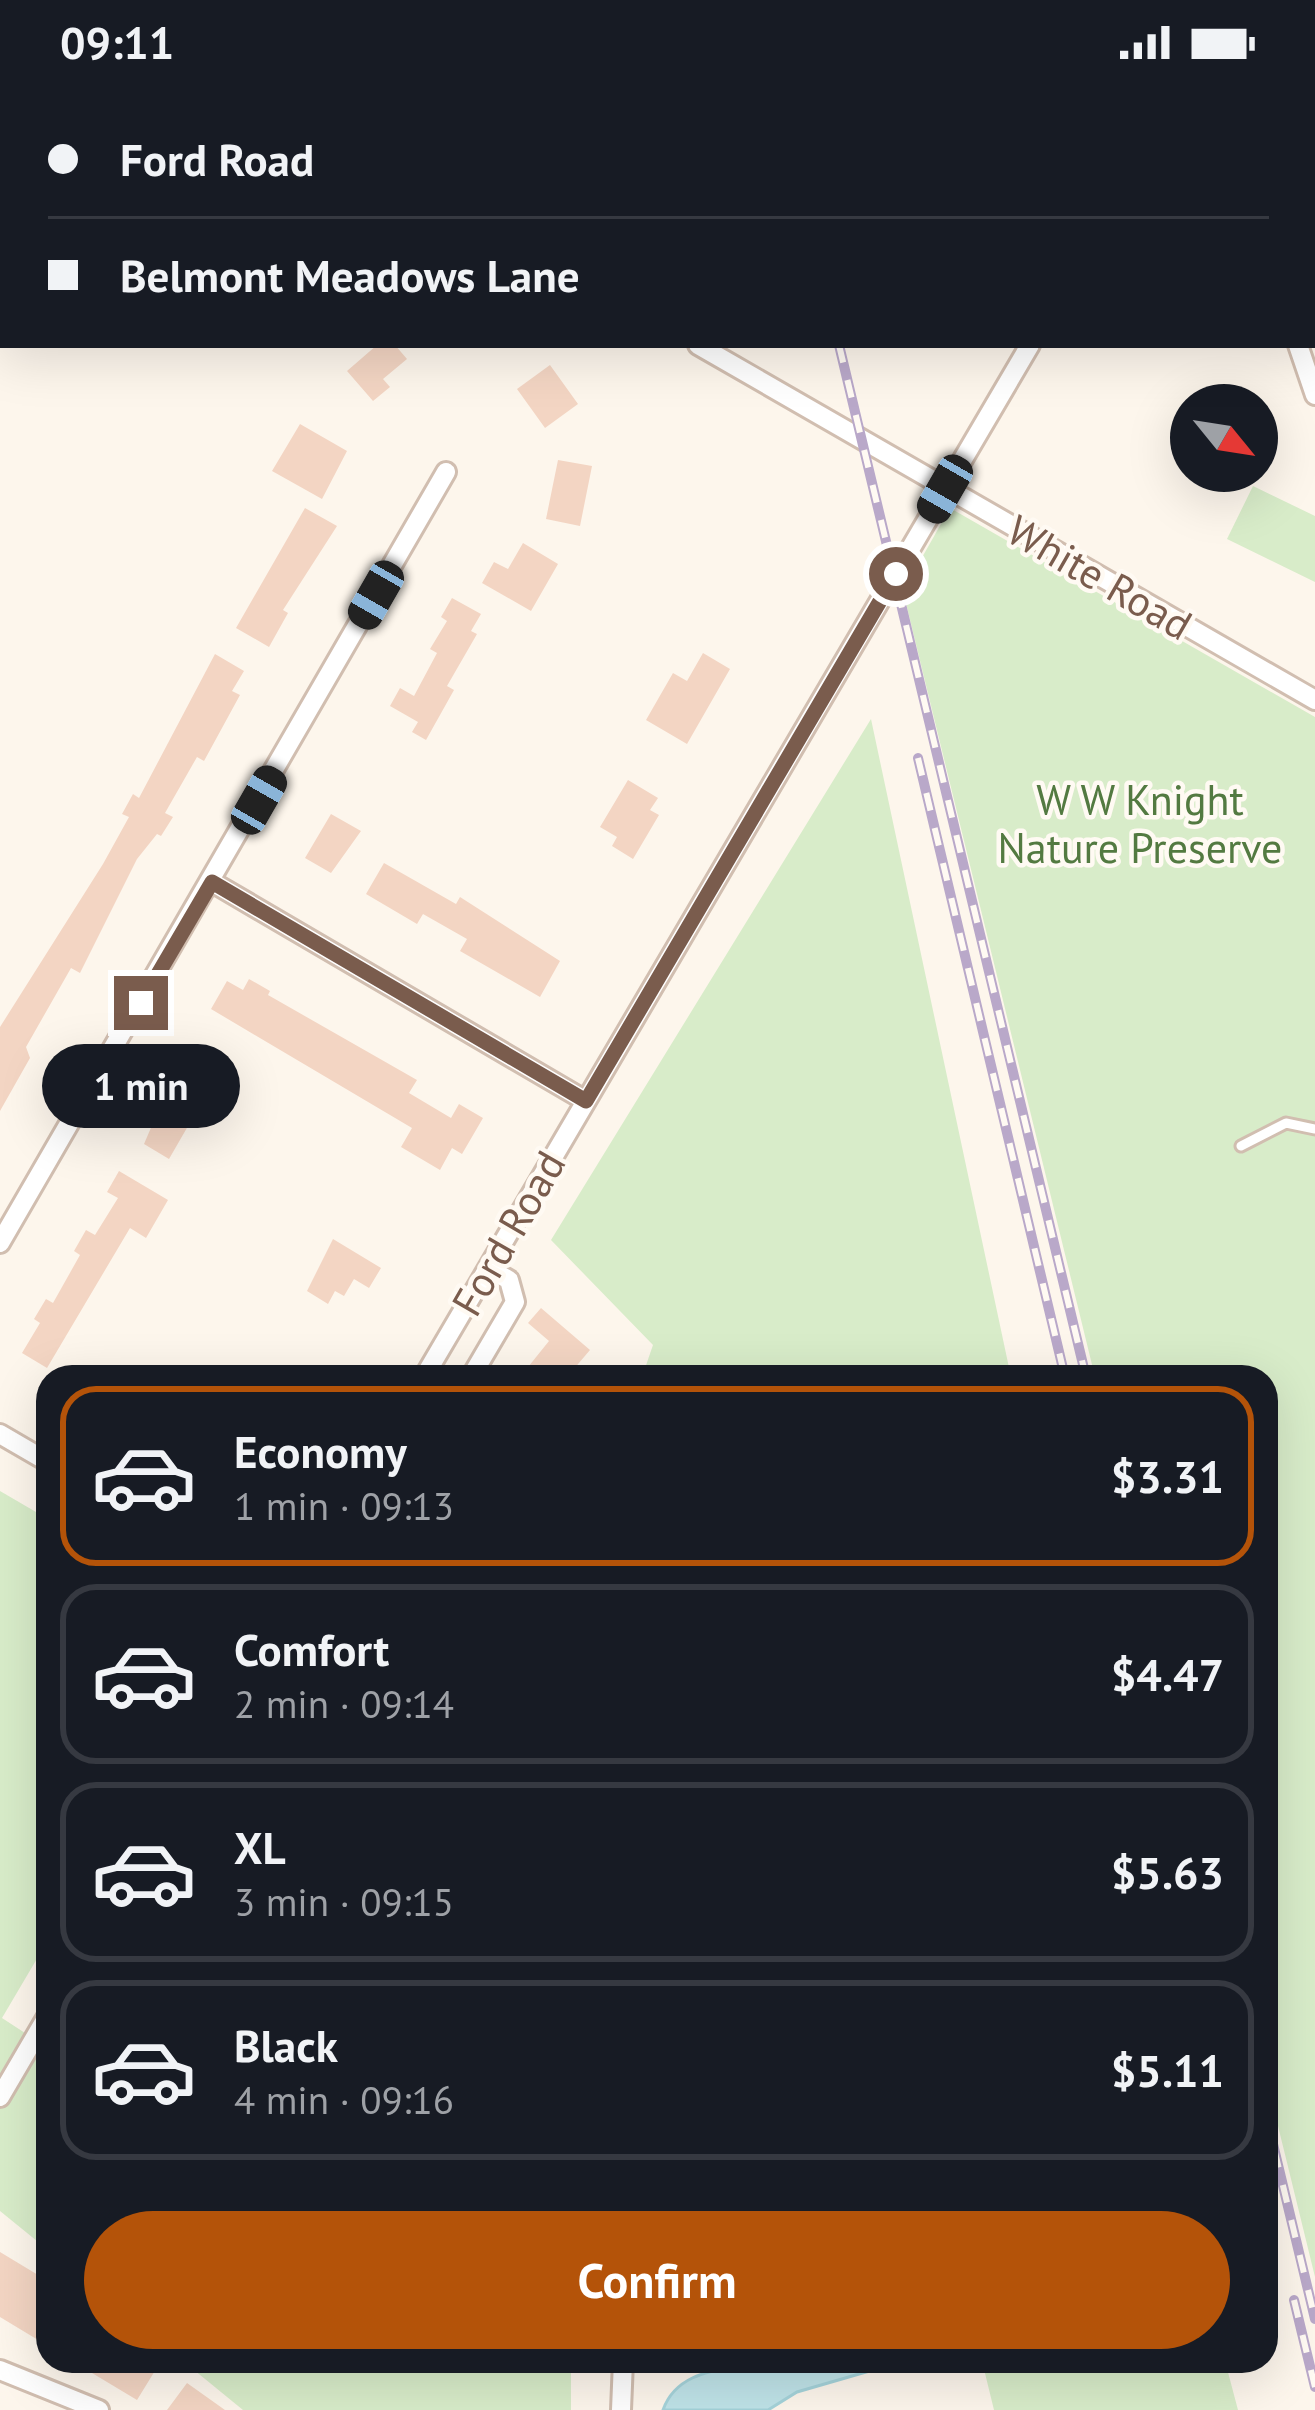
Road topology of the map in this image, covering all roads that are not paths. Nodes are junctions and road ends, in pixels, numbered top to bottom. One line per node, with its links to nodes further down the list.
1 (703, 348): 6 (street, White Road)
2 (1028, 348): 6 (street, Ford Road)
3 (1299, 348): 4 (street)
4 (1315, 395)
5 (446, 472): 8 (street)
6 (945, 489): 7 (street, White Road); 9 (street, Ford Road)
7 (1315, 700)
8 (212, 882): 9 (street); 12 (street)
9 (586, 1101): 13 (street, Ford Road)
10 (1315, 1129): 11 (lane)
11 (1241, 1146)
12 (0, 1243)
13 (488, 1268): 14 (street, Ford Road); 15 (street)
14 (431, 1365)
15 (478, 1365)
16 (0, 1434): 17 (street)
17 (36, 1455)
18 (36, 2051): 19 (street)
19 (0, 2097)
20 (0, 2370): 22 (street)
21 (623, 2373): 23 (street)
22 (100, 2410)
23 (621, 2410)

